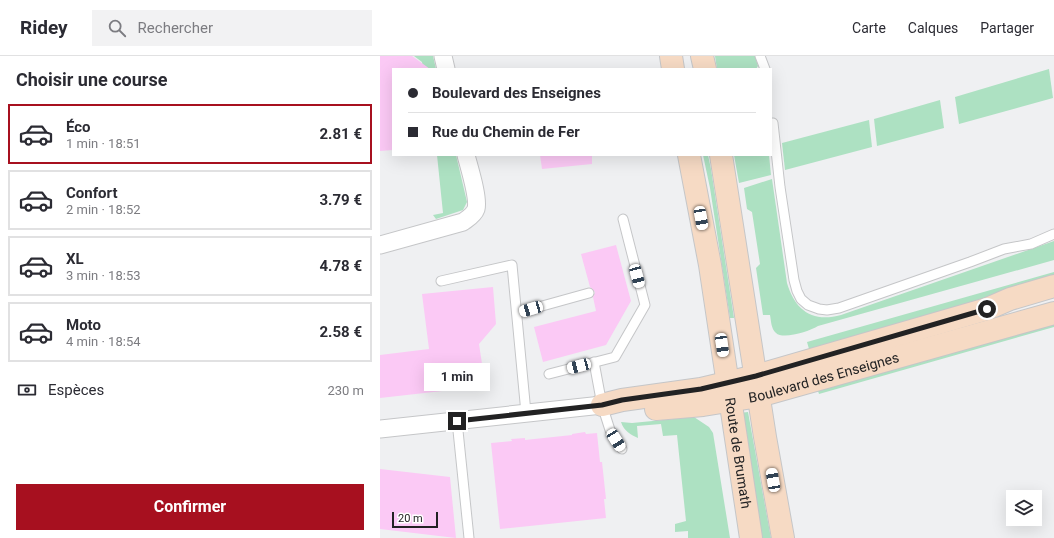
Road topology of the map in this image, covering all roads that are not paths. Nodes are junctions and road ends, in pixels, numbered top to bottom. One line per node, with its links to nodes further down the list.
1 (443, 56): 6 (street)
2 (671, 56): 7 (street)
3 (702, 56): 8 (street)
4 (760, 56): 9 (lane)
5 (768, 56): 10 (lane)
6 (446, 68)
7 (673, 68)
8 (705, 68)
9 (766, 68)
10 (766, 68)
11 (773, 123): 16 (lane)
12 (466, 156): 17 (street)
13 (689, 156): 26 (street, Route de Brumath)
14 (721, 156): 25 (street, Route de Brumath)
15 (622, 219): 23 (lane)
16 (1054, 234)
17 (380, 245)
18 (441, 282): 22 (lane)
19 (1054, 286): 25 (street, Boulevard des Enseignes)
20 (589, 293): 22 (lane)
21 (1054, 312): 25 (street, Boulevard des Enseignes)
22 (517, 313): 28 (lane)
23 (594, 362): 24 (lane); 27 (lane)
24 (549, 374)
25 (758, 386): 26 (street, Boulevard des Enseignes); 34 (street, Route de Brumath)
26 (729, 392): 27 (street, Boulevard des Enseignes); 33 (street, Route de Brumath)
27 (602, 405): 28 (street); 31 (lane)
28 (526, 413): 29 (street)
29 (457, 421): 30 (street); 32 (lane)
30 (380, 429)
31 (622, 449)
32 (469, 538)
33 (751, 538)
34 (783, 538)

